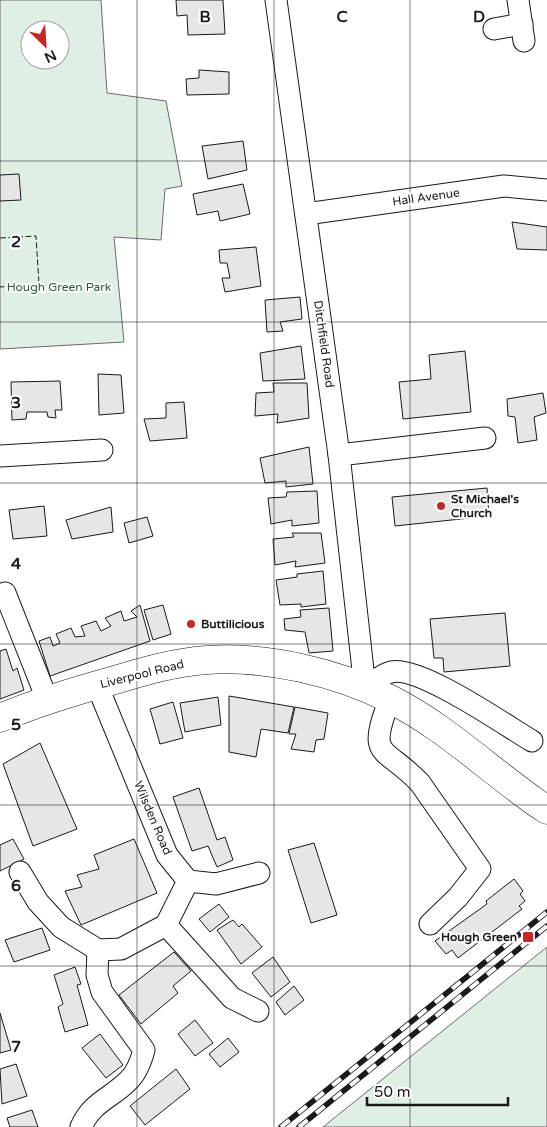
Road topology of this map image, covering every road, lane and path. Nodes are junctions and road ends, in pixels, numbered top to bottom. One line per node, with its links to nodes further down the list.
1 (276, 0): 5 (street, Ditchfield Road)
2 (518, 0): 3 (street)
3 (494, 29)
4 (547, 190): 5 (street, Hall Avenue)
5 (306, 214): 8 (street, Ditchfield Road)
6 (485, 438): 8 (street)
7 (102, 450): 9 (street)
8 (339, 455): 12 (street, Ditchfield Road)
9 (0, 456)
10 (6, 593): 13 (street)
11 (97, 685): 12 (main road, Liverpool Road); 13 (main road, Liverpool Road); 20 (street, Wilsden Road)
12 (365, 688): 14 (main road, Liverpool Road); 16 (street)
13 (47, 699): 15 (main road, Liverpool Road)
14 (390, 699): 17 (main road, Liverpool Road); 21 (street)
15 (0, 718)
16 (532, 741)
17 (547, 810)
18 (20, 872): 23 (street)
19 (259, 873): 20 (street)
20 (188, 881): 22 (street)
21 (430, 924)
22 (166, 926): 23 (street); 24 (street)
23 (98, 950): 25 (street)
24 (258, 1010)
25 (81, 1127)

